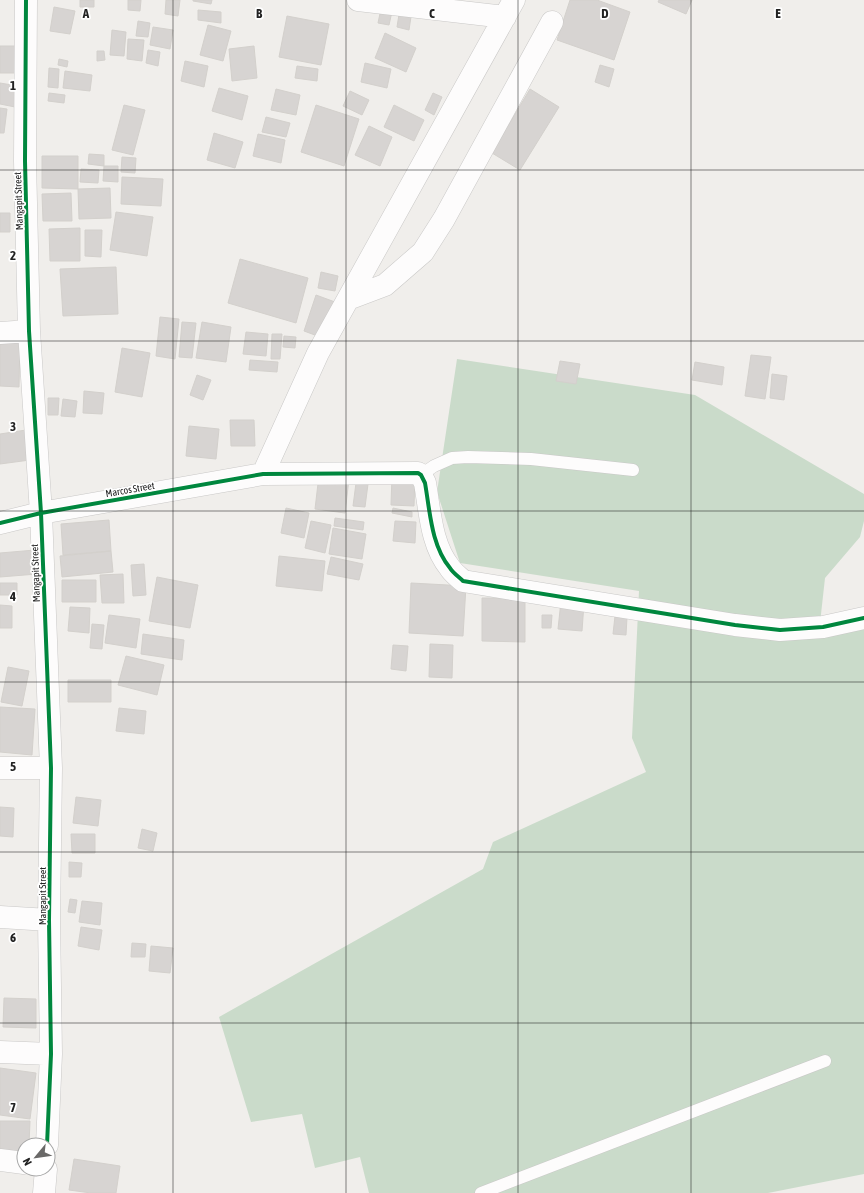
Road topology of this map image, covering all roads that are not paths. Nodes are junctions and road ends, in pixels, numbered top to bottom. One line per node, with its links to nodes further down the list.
1 (26, 0): 6 (street, Mangapit Street)
2 (358, 0): 3 (street)
3 (509, 8): 5 (street)
4 (552, 22): 5 (street)
5 (348, 299): 9 (street)
6 (29, 331): 7 (street); 11 (street, Mangapit Street)
7 (0, 333)
8 (634, 470): 10 (lane)
9 (263, 474): 10 (street, Marcos Street); 11 (street, Marcos Street)
10 (421, 475): 13 (street)
11 (41, 512): 12 (street, Marcos Street); 15 (street, Mangapit Street)
12 (0, 523)
13 (864, 618)
14 (0, 768): 15 (street)
15 (51, 768): 17 (street, Mangapit Street)
16 (0, 917): 17 (street)
17 (49, 920): 19 (street, Mangapit Street)
18 (0, 1052): 19 (street)
19 (51, 1054): 21 (street, Mangapit Street)
20 (825, 1061): 26 (lane)
21 (47, 1137)
22 (0, 1160): 23 (street)
23 (16, 1162)
24 (45, 1177): 25 (street)
25 (44, 1193)
26 (481, 1193)

